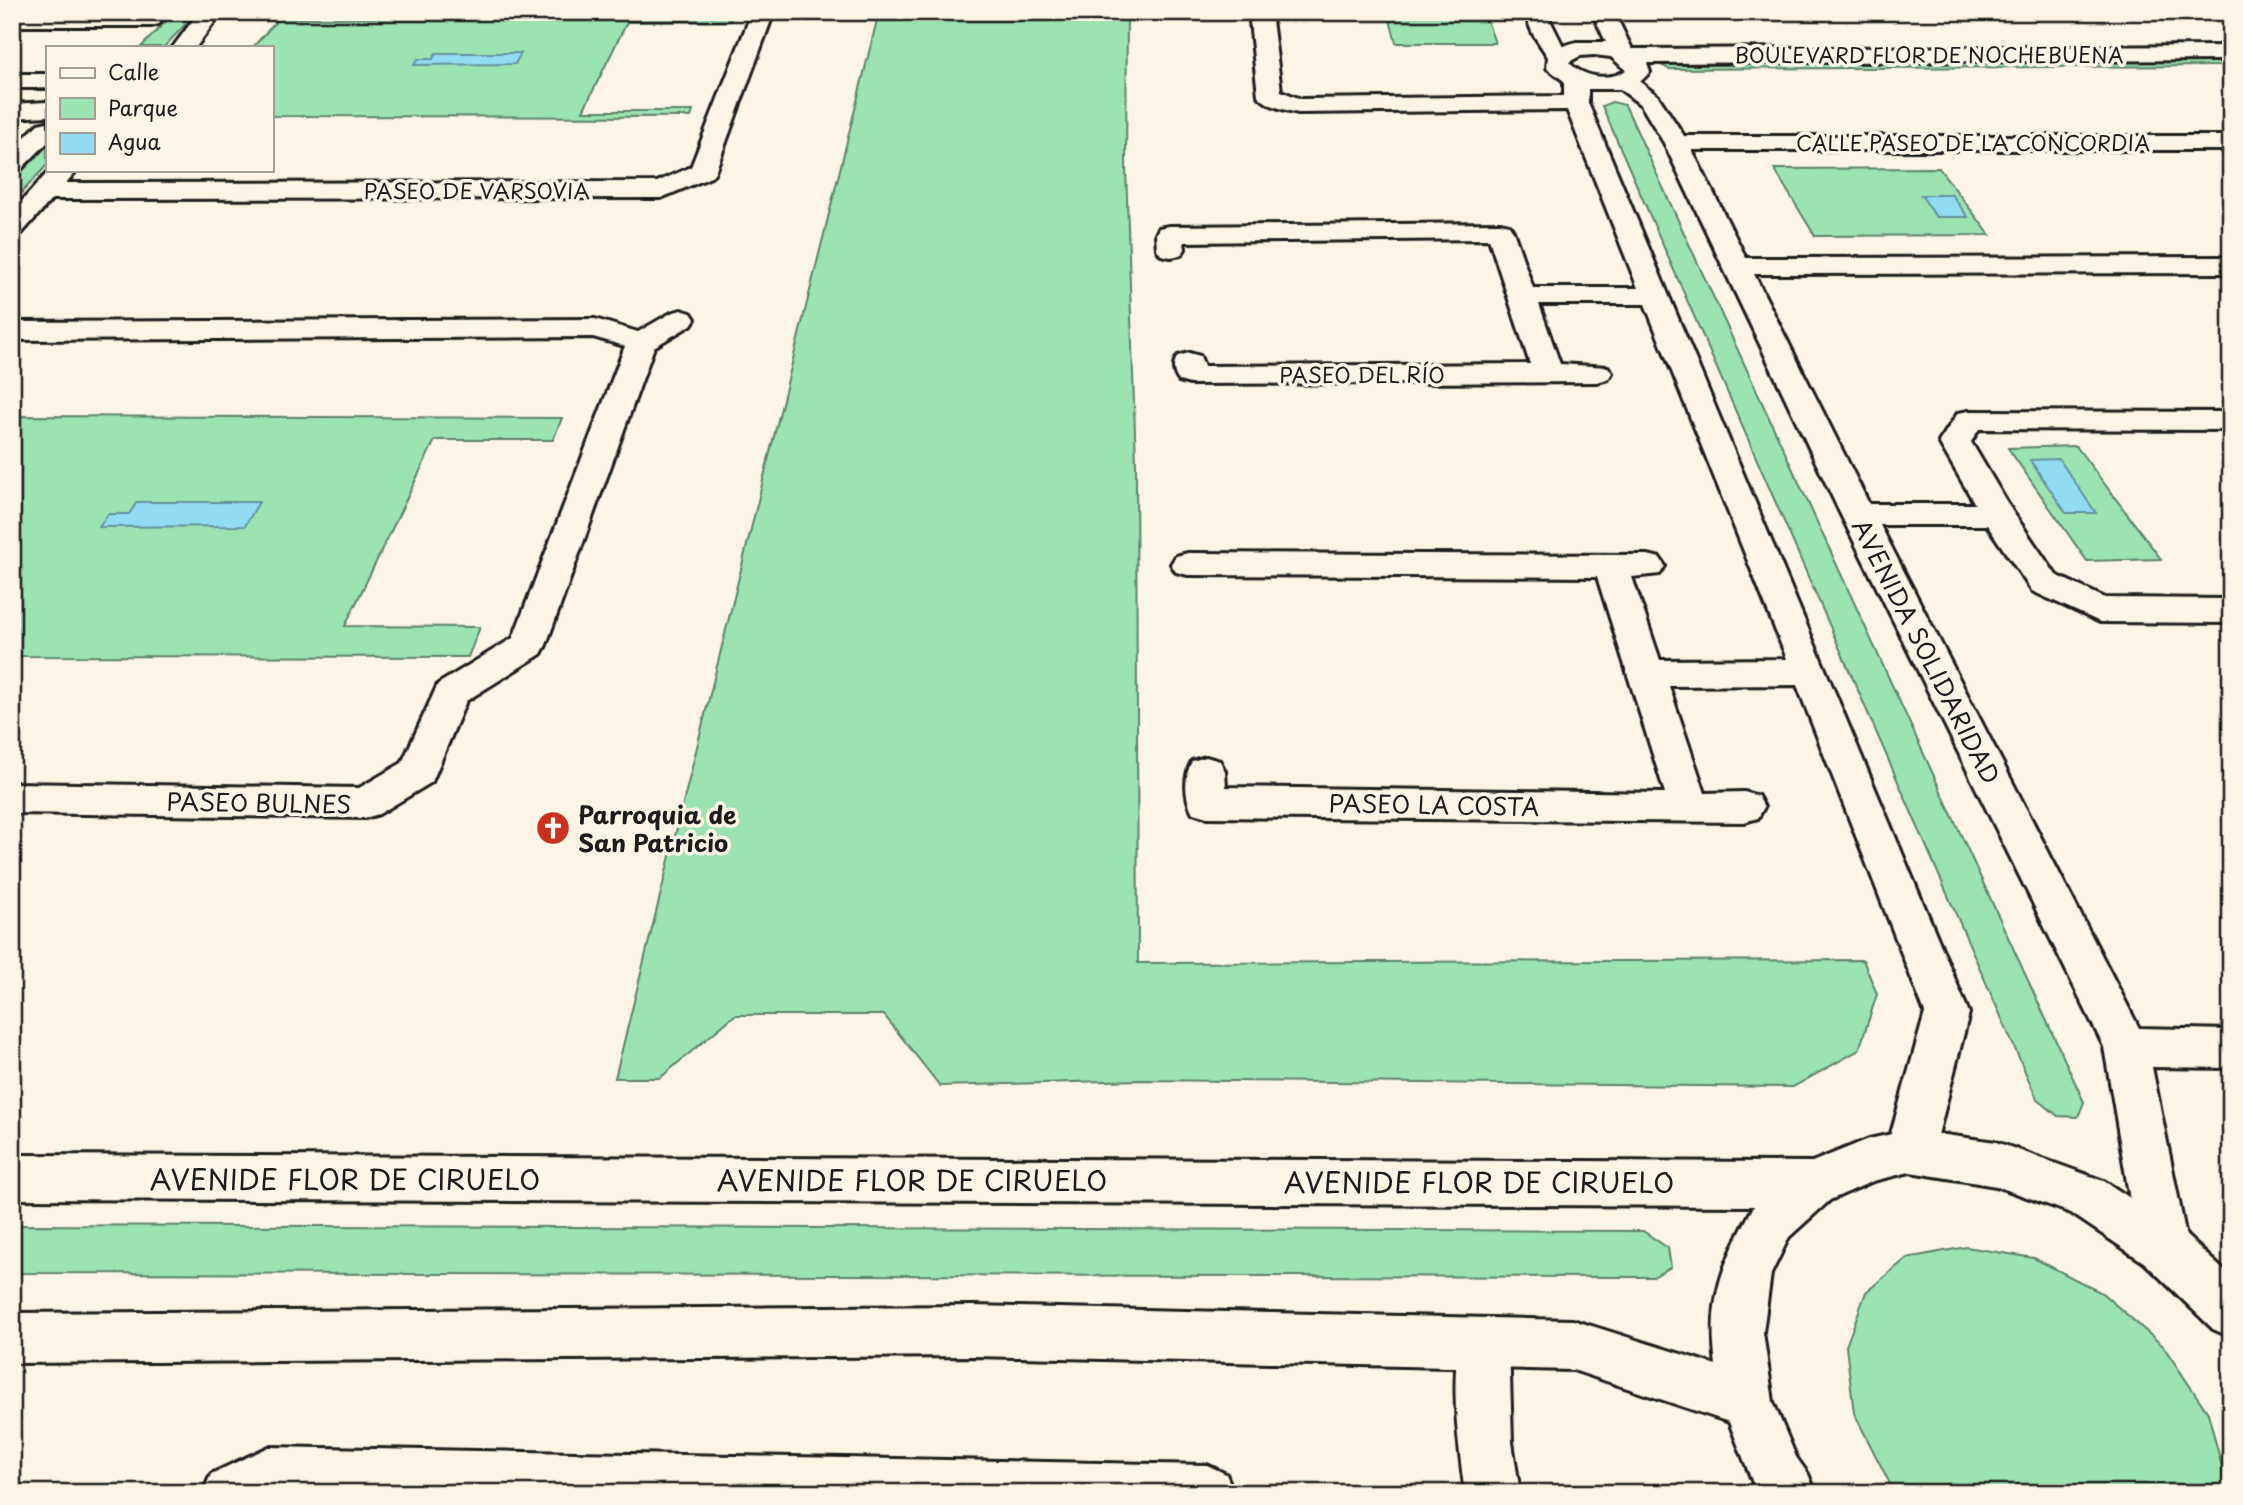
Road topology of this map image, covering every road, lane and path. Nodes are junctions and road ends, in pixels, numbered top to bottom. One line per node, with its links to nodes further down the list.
1 (211, 12): 8 (street)
2 (764, 12): 20 (street, PASEO DE VARSOVIA)
3 (1260, 12): 11 (street)
4 (1535, 12): 11 (street)
5 (1603, 12): 10 (street, AVENIDA SOLIDARIDAD)
6 (154, 16): 7 (street)
7 (12, 19)
8 (185, 46)
9 (2231, 52): 10 (street, BOULEVARD FLOR DE NOCHEBUENA)
10 (1633, 69): 11 (street); 11 (street); 17 (street, AVENIDA SOLIDARIDAD)
11 (1570, 79): 26 (street)
12 (46, 81): 13 (street)
13 (12, 82)
14 (46, 108): 15 (street)
15 (12, 111)
16 (46, 130): 19 (street)
17 (1676, 143): 18 (street, CALLE PASEO DE LA CONCORDIA); 24 (street, AVENIDA SOLIDARIDAD)
18 (2231, 143)
19 (12, 164)
20 (71, 181): 21 (street)
21 (12, 228)
22 (1171, 249): 25 (street)
23 (2231, 265): 24 (street)
24 (1735, 266): 35 (street, AVENIDA SOLIDARIDAD)
25 (1520, 296): 26 (street); 31 (street)
26 (1653, 296): 41 (street)
27 (681, 319): 29 (street)
28 (12, 331): 29 (street)
29 (641, 342): 43 (street, PASEO BULNES)
30 (1189, 362): 31 (street, PASEO DEL RÍO)
31 (1548, 373): 32 (street, PASEO DEL RÍO)
32 (1597, 373)
33 (2231, 421): 34 (street)
34 (1997, 514): 35 (street); 39 (street)
35 (1858, 515): 46 (street, AVENIDA SOLIDARIDAD)
36 (1188, 564): 37 (street)
37 (1611, 566): 38 (street); 40 (street)
38 (1648, 566)
39 (2231, 611)
40 (1646, 673): 41 (street); 45 (street)
41 (1810, 673): 48 (street)
42 (1206, 771): 45 (street, PASEO LA COSTA)
43 (12, 798)
44 (1744, 807): 45 (street, PASEO LA COSTA)
45 (1690, 808)
46 (2126, 1047): 47 (street); 51 (street, AVENIDA SOLIDARIDAD)
47 (2225, 1049)
48 (1910, 1152): 50 (street); 51 (street)
49 (12, 1177): 50 (street, AVENIDE FLOR DE CIRUELO)
50 (1812, 1184): 55 (street)
51 (2163, 1247): 52 (street)
52 (2231, 1312)
53 (12, 1338): 54 (street)
54 (1483, 1343): 55 (street); 58 (street)
55 (1747, 1402): 59 (street)
56 (230, 1493): 57 (street)
57 (1207, 1493)
58 (1493, 1493)
59 (1788, 1493)

